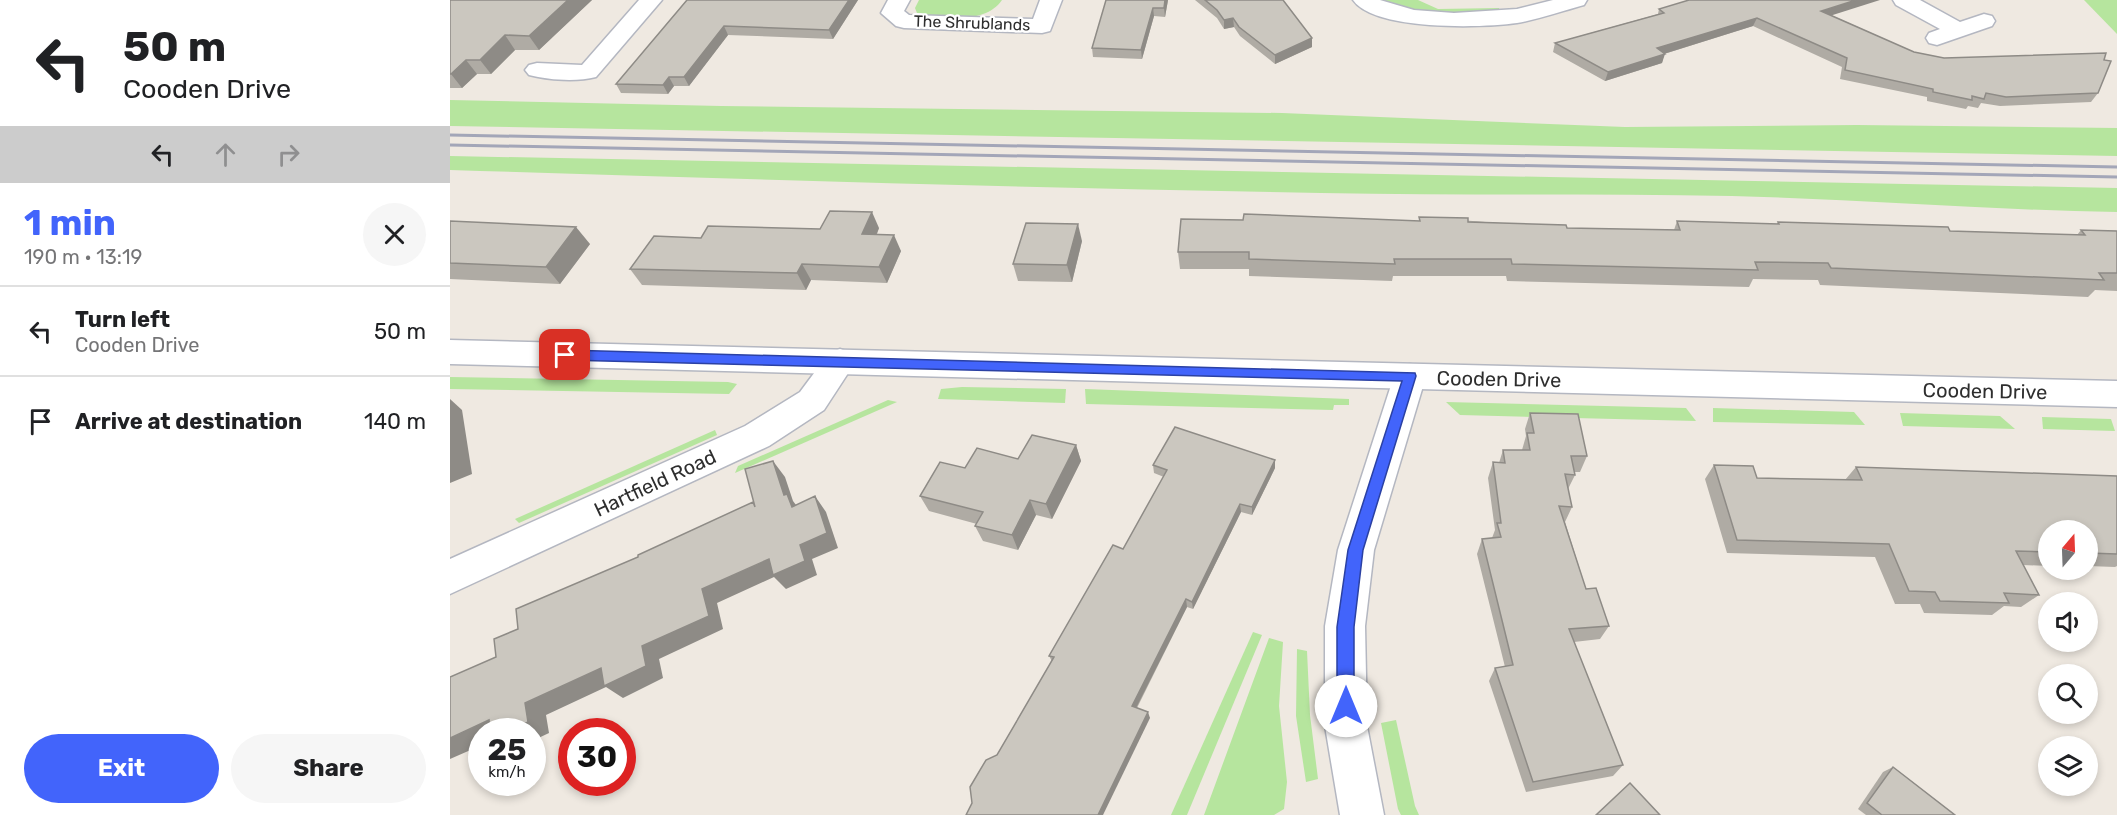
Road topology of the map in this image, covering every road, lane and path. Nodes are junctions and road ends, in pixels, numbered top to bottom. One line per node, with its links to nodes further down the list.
1 (651, 0): 10 (street)
2 (899, 0): 3 (street, The Shrublands)
3 (1051, 0)
4 (1364, 0): 5 (street)
5 (1576, 0)
6 (1904, 0): 8 (street)
7 (1984, 21): 8 (street)
8 (1958, 30): 9 (street)
9 (1935, 39)
10 (537, 70)
11 (450, 352): 12 (street, Cooden Drive)
12 (840, 361): 13 (street, Cooden Drive); 15 (street, Hartfield Road)
13 (1410, 376): 14 (street, Cooden Drive); 16 (street)
14 (2117, 394)
15 (450, 577)
16 (1362, 815)

